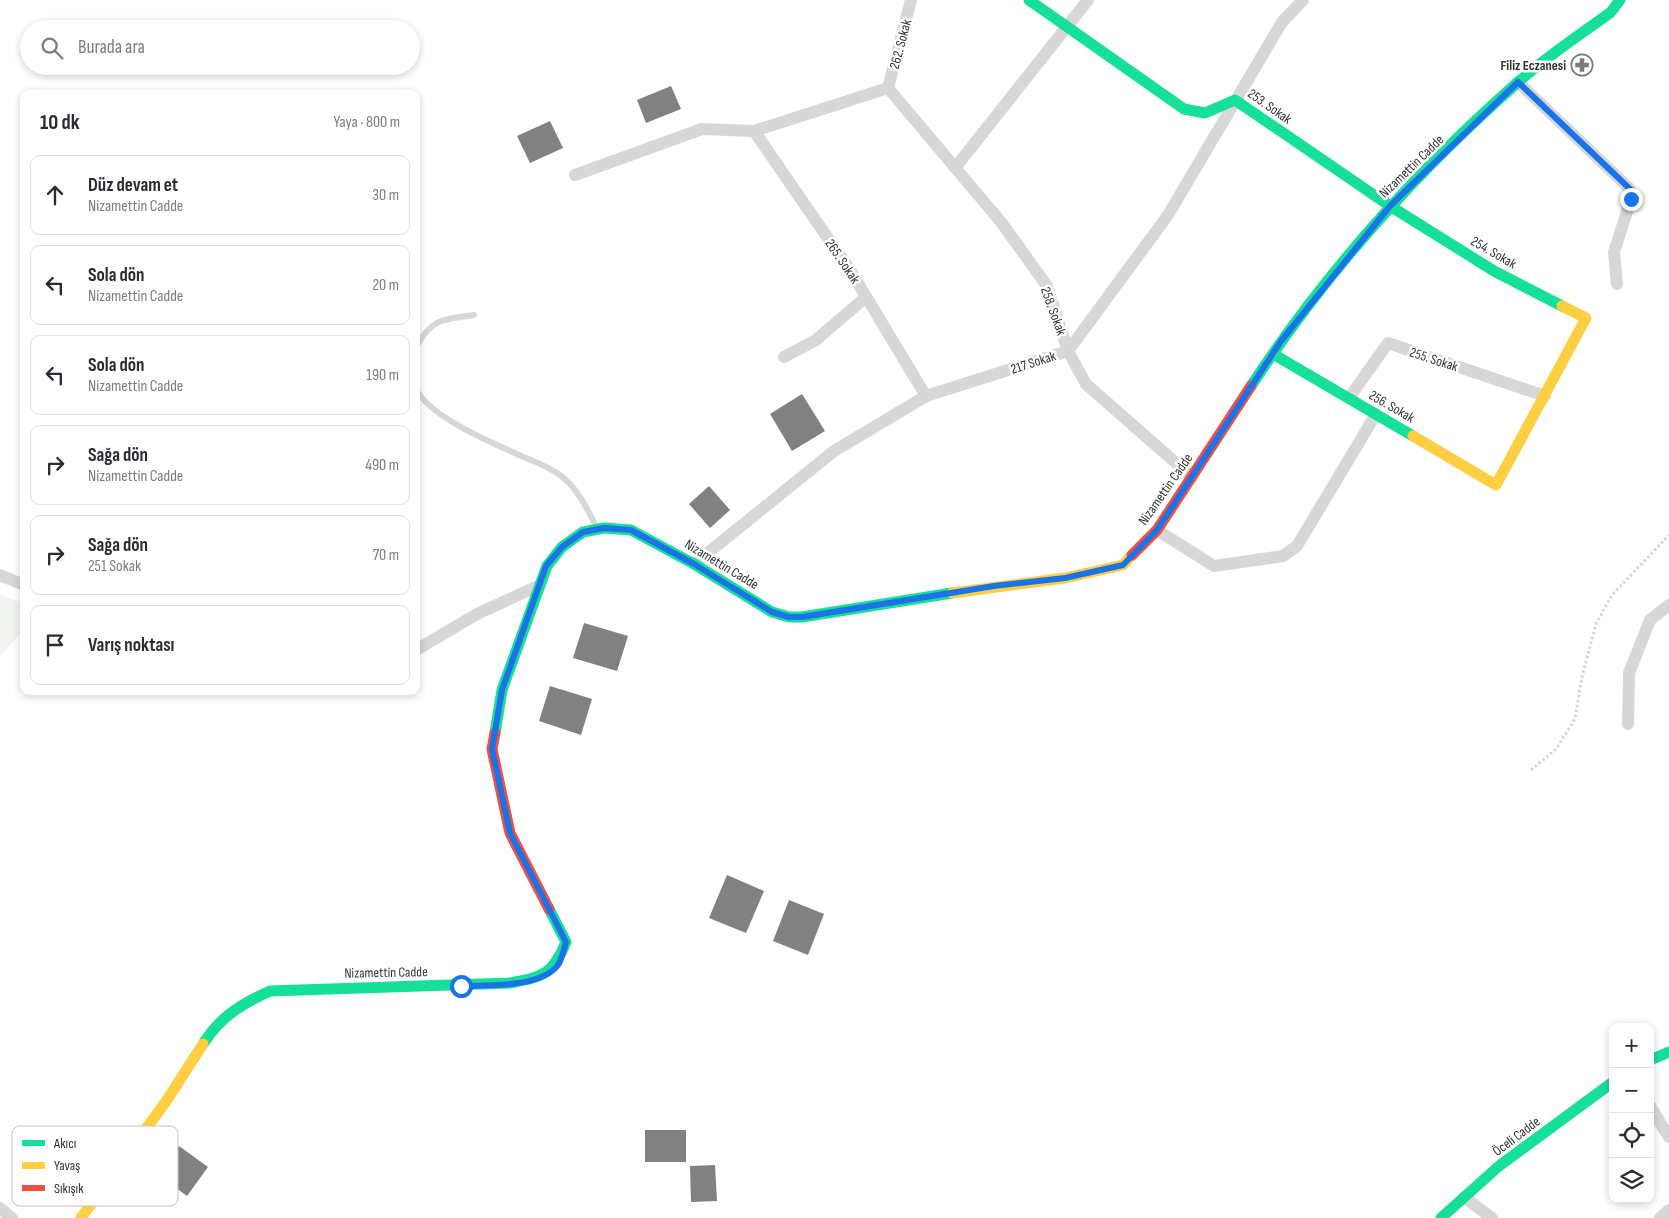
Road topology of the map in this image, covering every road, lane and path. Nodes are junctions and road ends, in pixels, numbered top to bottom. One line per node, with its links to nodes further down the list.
1 (911, 0): 8 (street, 262. Sokak)
2 (1029, 0): 6 (street, 253. Sokak)
3 (1088, 0): 6 (street)
4 (1303, 0): 9 (street, 217 Sokak)
5 (1620, 0): 7 (street, Nizamettin Cadde)
6 (1067, 28): 9 (street, 253. Sokak); 11 (street)
7 (1518, 82): 13 (street, Nizamettin Cadde); 14 (street)
8 (888, 88): 10 (street); 11 (street, 258. Sokak)
9 (1235, 100): 13 (street, 253. Sokak); 18 (street, 217 Sokak)
10 (754, 131): 12 (street); 15 (street, 265. Sokak)
11 (955, 168): 18 (street, 258. Sokak)
12 (575, 175)
13 (1390, 206): 19 (street, Nizamettin Cadde); 23 (street, 254. Sokak)
14 (1617, 284)
15 (866, 296): 20 (street); 22 (street, 265. Sokak)
16 (474, 315): 17 (lane)
17 (420, 341)
18 (1068, 351): 22 (street, 217 Sokak); 26 (street, 258. Sokak)
19 (1272, 354): 24 (street, 256. Sokak); 26 (street, Nizamettin Cadde)
20 (784, 357)
21 (420, 394): 27 (lane)
22 (926, 396): 30 (street, 217 Sokak)
23 (1545, 396): 24 (street, 255. Sokak); 25 (street, 256. Sokak)
24 (1349, 398): 25 (street, 256. Sokak)
25 (1376, 414): 28 (street)
26 (1192, 477): 28 (street, Nizamettin Cadde)
27 (597, 529): 30 (street, Nizamettin Cadde); 33 (street, Nizamettin Cadde)
28 (1157, 530): 30 (street, Nizamettin Cadde)
29 (1669, 535): 37 (path)
30 (694, 564)
31 (0, 575): 32 (street)
32 (20, 583)
33 (538, 586): 35 (street); 42 (street, Nizamettin Cadde)
34 (1669, 605): 36 (street)
35 (420, 648)
36 (1628, 724)
37 (1531, 770)
38 (1669, 1052): 39 (street)
39 (1654, 1058)
40 (1609, 1085): 44 (street, Öceli Cadde)
41 (1654, 1113): 43 (street)
42 (148, 1126)
43 (1669, 1137)
44 (1464, 1197): 50 (street, Öceli Cadde); 51 (street)
45 (90, 1206): 49 (street, Nizamettin Cadde)
46 (0, 1208): 48 (street)
47 (1669, 1210): 52 (street)
48 (12, 1218)
49 (81, 1218)
50 (1440, 1218)
51 (1492, 1218)
52 (1660, 1218)

